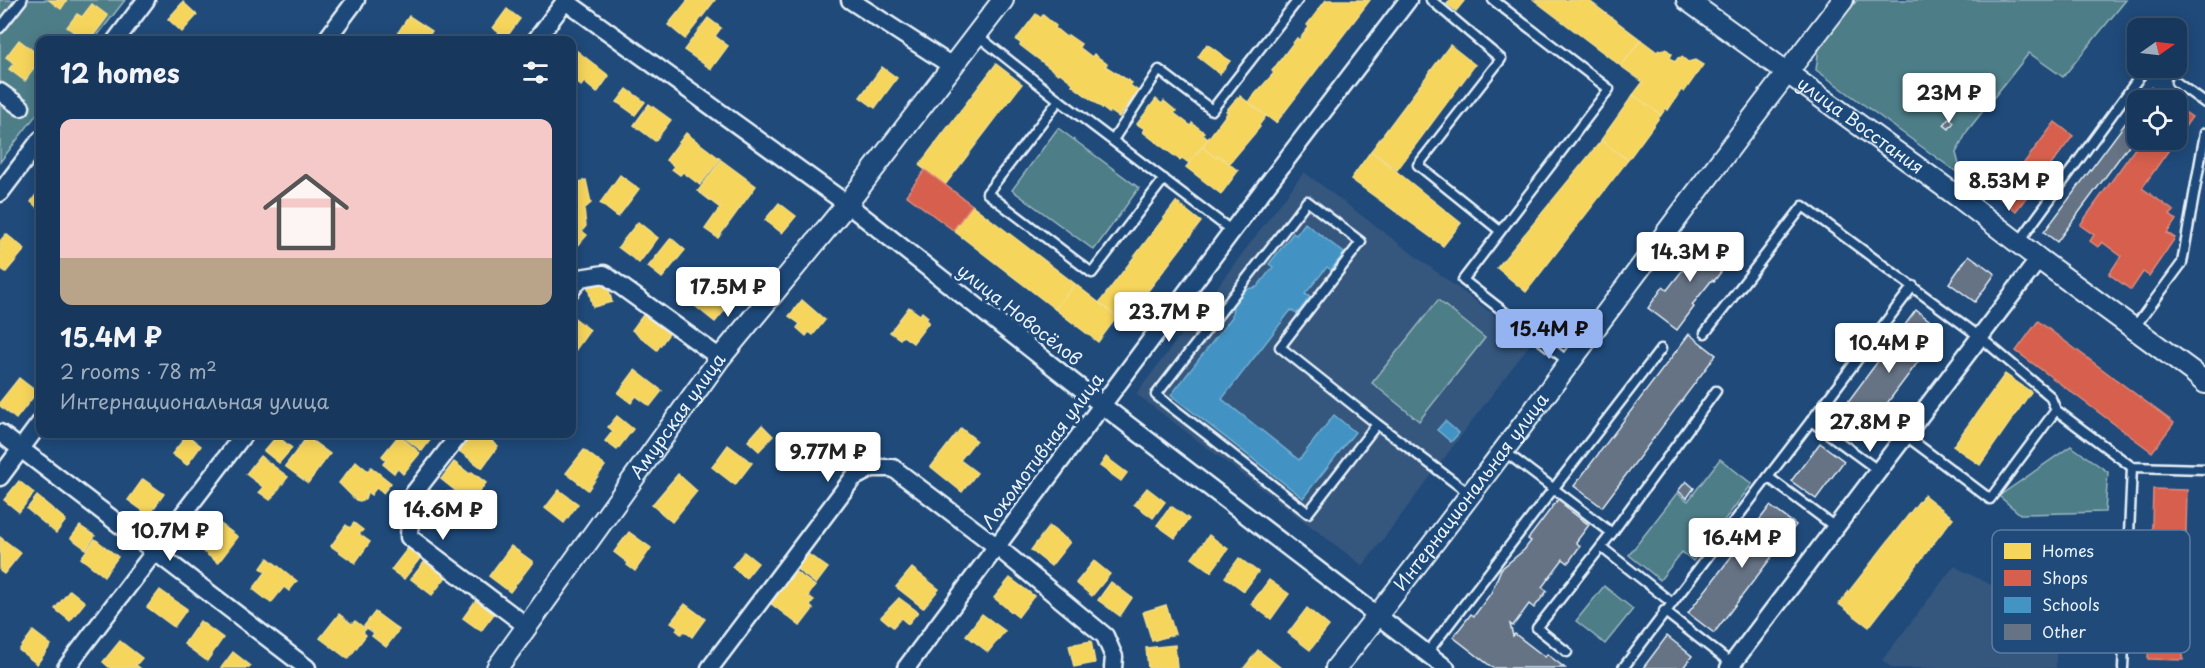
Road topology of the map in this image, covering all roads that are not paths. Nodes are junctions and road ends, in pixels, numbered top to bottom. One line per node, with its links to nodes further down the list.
1 (22, 0): 13 (lane)
2 (145, 0): 15 (street)
3 (356, 0): 16 (street)
4 (565, 0): 17 (street); 31 (street, улица Новосёлов)
5 (850, 0): 18 (street)
6 (1003, 0): 14 (street, Амурская улица)
7 (1298, 0): 27 (lane)
8 (1408, 0): 32 (street, Локомотивная улица)
9 (1431, 0): 33 (lane)
10 (1493, 0): 33 (lane)
11 (1687, 0): 19 (street, улица Восстания)
12 (1843, 0): 19 (street, Интернациональная улица)
13 (0, 28)
14 (977, 34): 18 (street, Амурская улица); 23 (lane)
15 (119, 36)
16 (329, 36)
17 (539, 36)
18 (952, 66): 31 (street, Амурская улица)
19 (1786, 72): 34 (street, улица Восстания); 43 (street, Интернациональная улица)
20 (2139, 78): 34 (lane)
21 (2176, 82): 24 (lane)
22 (0, 92): 25 (street)
23 (1059, 100): 27 (lane); 29 (lane)
24 (2205, 104)
25 (21, 107)
26 (2205, 133): 38 (lane)
27 (1113, 141): 29 (lane)
28 (36, 145): 30 (street)
29 (1164, 179): 32 (lane)
30 (0, 193)
31 (847, 204): 42 (street, Амурская улица); 46 (street, улица Новосёлов)
32 (1232, 231): 46 (street, Локомотивная улица)
33 (1500, 231): 43 (lane)
34 (2018, 243): 35 (street, улица Восстания)
35 (2039, 259): 38 (street, улица Восстания); 40 (street)
36 (576, 284): 42 (street)
37 (1913, 286): 39 (lane); 40 (lane); 48 (lane)
38 (2134, 329): 44 (street, улица Восстания)
39 (1706, 333)
40 (1980, 337): 47 (lane); 52 (street)
41 (1660, 349): 62 (lane)
42 (720, 358): 73 (street, Амурская улица)
43 (1571, 363): 56 (street, Интернациональная улица)
44 (2205, 383)
45 (1716, 391): 66 (lane)
46 (1102, 405): 67 (street, Локомотивная улица); 72 (street, улица Новосёлов)
47 (2056, 410): 52 (lane); 57 (lane)
48 (1811, 421): 59 (lane); 61 (lane)
49 (1377, 424): 49 (lane); 63 (lane)
50 (36, 428): 55 (street)
51 (0, 433): 55 (street)
52 (1905, 435): 59 (street)
53 (241, 438): 69 (street)
54 (457, 438): 73 (street)
55 (21, 449): 60 (street); 69 (street)
56 (1504, 451): 62 (lane); 63 (street, Интернациональная улица)
57 (2132, 467): 58 (lane); 65 (lane)
58 (2205, 469)
59 (1879, 471): 64 (street)
60 (0, 477)
61 (1768, 477): 64 (lane); 70 (lane)
62 (1554, 489): 66 (lane); 75 (lane)
63 (1471, 494): 72 (street, Интернациональная улица)
64 (1835, 527): 77 (street)
65 (2129, 530)
66 (1612, 533): 68 (lane)
67 (996, 546): 81 (street); 82 (street, Локомотивная улица); 83 (street)
68 (1601, 547): 70 (lane); 74 (lane)
69 (156, 551): 78 (street); 79 (street)
70 (1671, 602): 71 (lane)
71 (1664, 611): 77 (lane); 86 (lane)
72 (1377, 616): 75 (street, улица Новосёлов); 84 (street, Интернациональная улица)
73 (528, 627): 80 (street, Амурская улица)
74 (1568, 652)
75 (1427, 653): 85 (street, улица Новосёлов)
76 (2123, 653): 87 (lane)
77 (1731, 666)
78 (66, 668)
79 (307, 668)
80 (497, 668)
81 (710, 668)
82 (906, 668)
83 (1113, 668)
84 (1336, 668)
85 (1446, 668)
86 (1623, 668)
87 (2122, 668)

